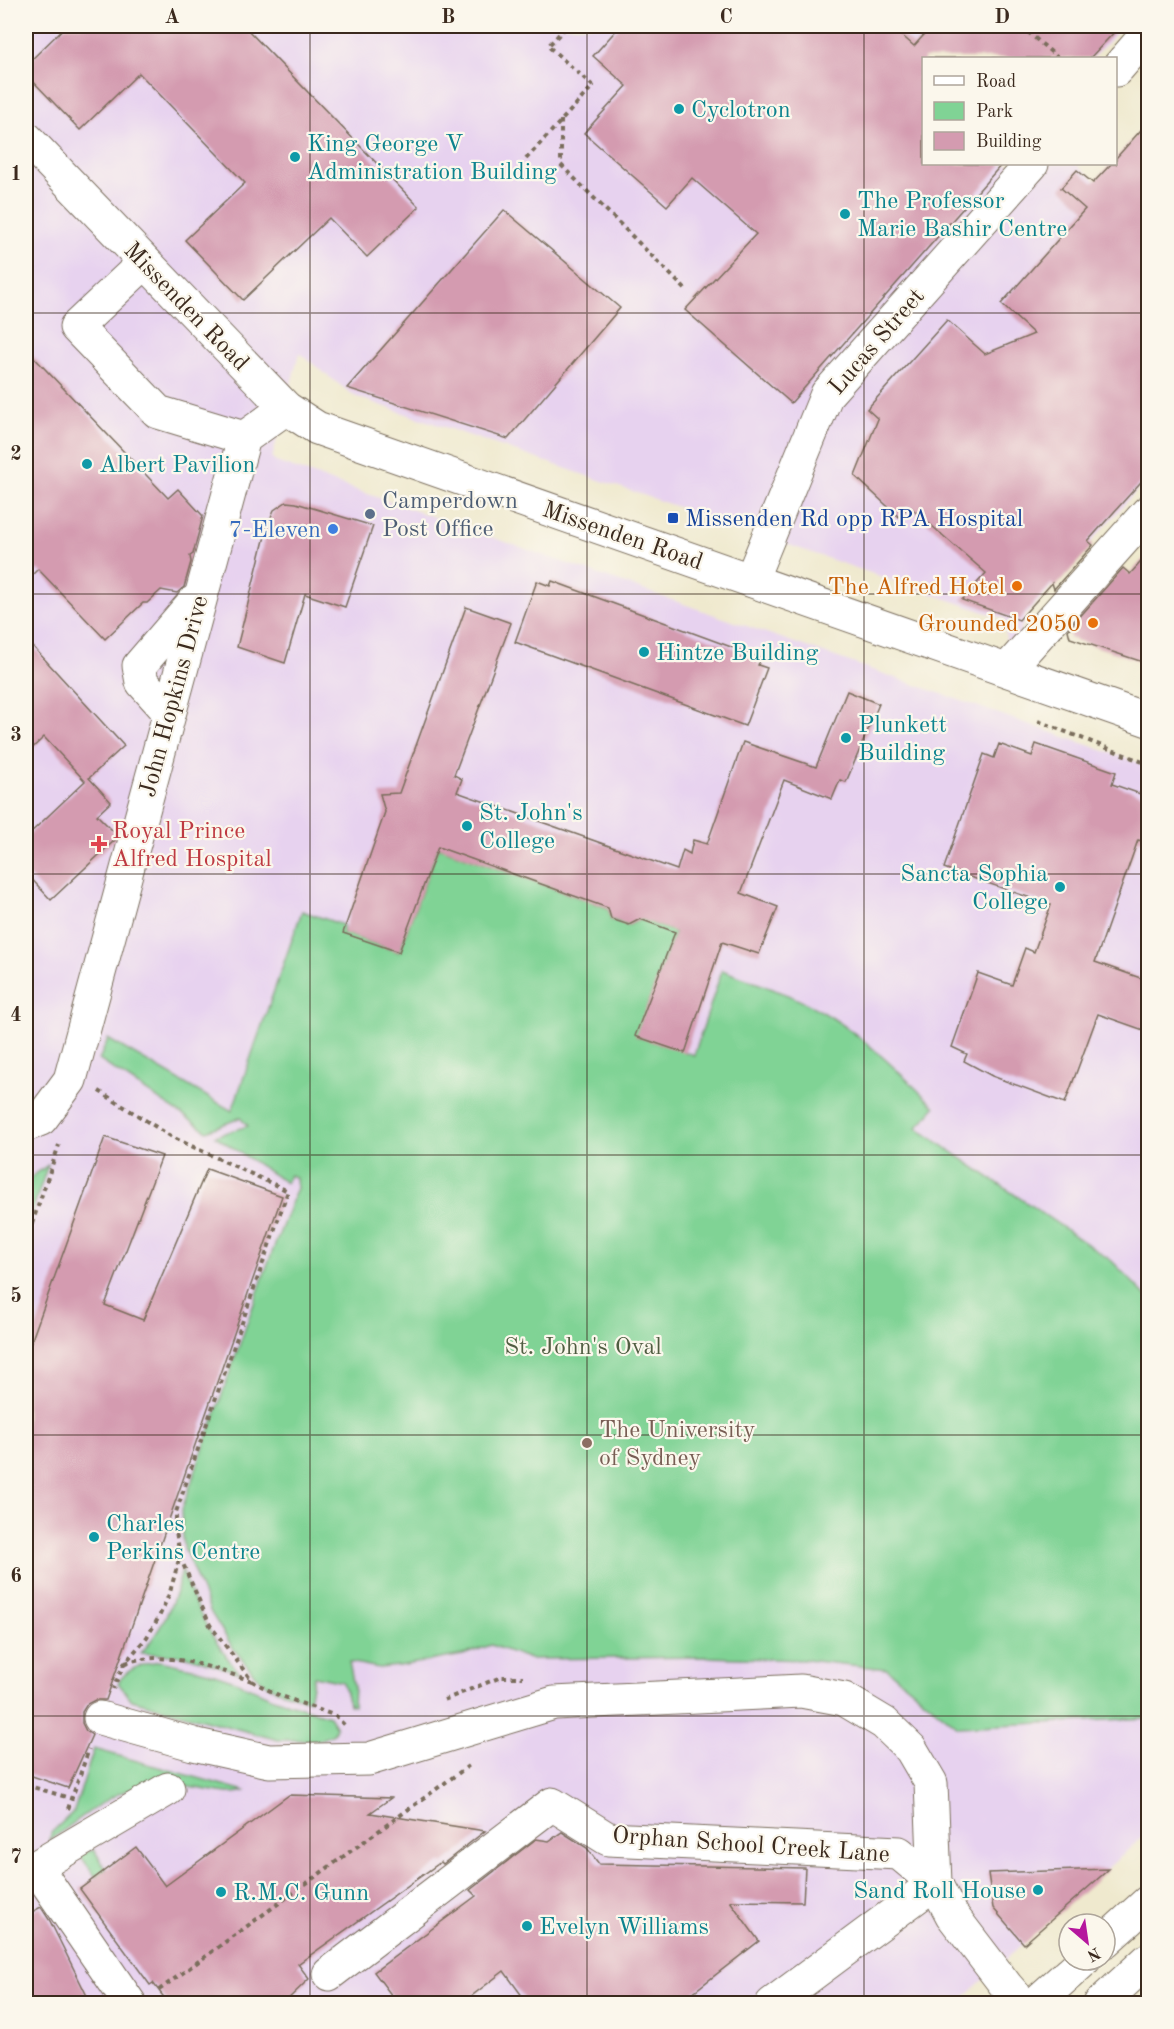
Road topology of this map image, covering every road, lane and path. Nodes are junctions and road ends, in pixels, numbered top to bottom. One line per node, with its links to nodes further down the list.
1 (567, 26): 6 (path)
2 (1021, 26): 4 (path)
3 (1149, 33): 5 (main road)
4 (1057, 57)
5 (1117, 69)
6 (561, 120): 8 (path); 11 (path)
7 (26, 138): 10 (main road, Missenden Road)
8 (526, 159)
9 (1031, 165): 15 (main road, Lucas Street)
10 (145, 262): 12 (main road, Missenden Road); 13 (main road)
11 (687, 291)
12 (286, 408): 13 (main road); 15 (main road, Missenden Road)
13 (244, 438): 21 (main road, John Hopkins Drive)
14 (1149, 512): 16 (main road)
15 (751, 580): 16 (main road, Missenden Road)
16 (1007, 670): 17 (main road, Missenden Road)
17 (1149, 720)
18 (1038, 721): 19 (path)
19 (1149, 764)
20 (90, 1085): 24 (path)
21 (26, 1125)
22 (59, 1146): 23 (path)
23 (26, 1241)
24 (180, 1556): 25 (path); 27 (path)
25 (124, 1664): 27 (path); 29 (path)
26 (524, 1677): 28 (path)
27 (252, 1681): 30 (path)
28 (439, 1702)
29 (100, 1718): 34 (path); 36 (main road)
30 (353, 1734)
31 (477, 1759): 42 (path)
32 (26, 1785): 34 (path)
33 (168, 1789): 42 (main road)
34 (73, 1799): 35 (path)
35 (65, 1815)
36 (935, 1883): 41 (main road, Orphan School Creek Lane); 43 (main road); 44 (main road, Orphan School Creek Lane)
37 (1149, 1902): 38 (main road)
38 (1117, 1930)
39 (1149, 1960): 46 (main road)
40 (1071, 1972): 45 (main road)
41 (329, 1974)
42 (140, 2000)
43 (772, 2004)
44 (1022, 2004)
45 (1035, 2004)
46 (1100, 2004)

